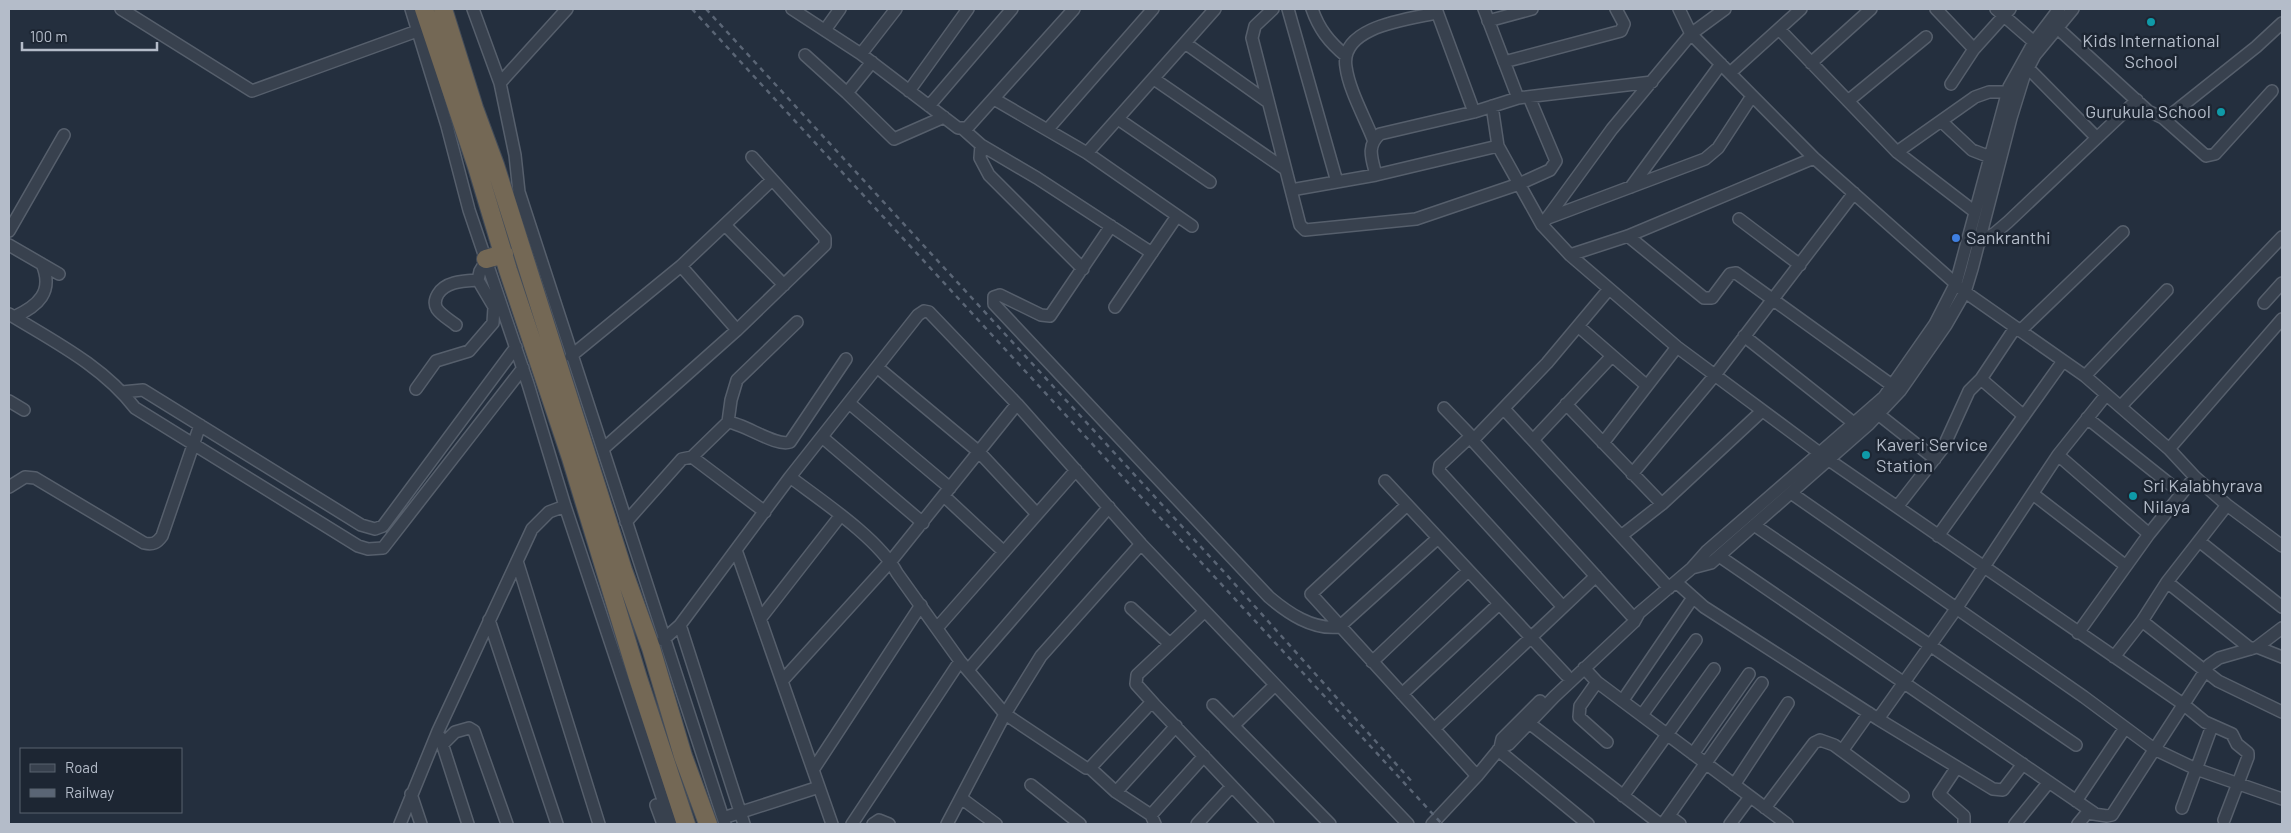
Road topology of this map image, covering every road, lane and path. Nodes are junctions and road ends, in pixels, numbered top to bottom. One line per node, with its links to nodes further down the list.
1 (121, 9): 35 (street)
2 (411, 9): 35 (street)
3 (424, 9): 106 (highway)
4 (443, 9): 313 (highway)
5 (473, 9): 52 (street)
6 (566, 9): 52 (street)
7 (792, 9): 34 (street)
8 (840, 9): 34 (street)
9 (896, 9): 41 (street)
10 (968, 9): 54 (street)
11 (1012, 9): 64 (street)
12 (1074, 9): 60 (street)
13 (1154, 9): 72 (street)
14 (1215, 9): 39 (street)
15 (1273, 9): 63 (street)
16 (1288, 9): 87 (street)
17 (1312, 9): 43 (street)
18 (1484, 9): 30 (street)
19 (1532, 9): 30 (street)
20 (1616, 9): 45 (street)
21 (1679, 9): 36 (street)
22 (1725, 9): 36 (street)
23 (1802, 9): 33 (street)
24 (1871, 9): 47 (street)
25 (1936, 9): 40 (street)
26 (2059, 9): 32 (street)
27 (2073, 9): 32 (street)
28 (1436, 11): 43 (street); 66 (street)
29 (2003, 11): 38 (street); 40 (street)
30 (1488, 21): 45 (street)
31 (2282, 23): 68 (street)
32 (2053, 25): 38 (street); 48 (street); 61 (street)
33 (1779, 29): 47 (street); 49 (street)
34 (825, 30): 41 (street)
35 (417, 31): 108 (street)
36 (1692, 34): 46 (street); 51 (street)
37 (1926, 37): 62 (street)
38 (2034, 42): 56 (street)
39 (1185, 43): 50 (street); 63 (street)
40 (1974, 49): 53 (street)
41 (860, 54): 44 (street)
42 (805, 56): 57 (street)
43 (1346, 56): 75 (street)
44 (872, 62): 54 (street); 57 (street)
45 (1504, 62): 59 (street)
46 (1721, 64): 49 (street); 89 (street)
47 (1811, 64): 62 (street)
48 (2028, 68): 74 (street); 103 (street)
49 (1730, 73): 58 (street)
50 (1154, 79): 69 (street); 83 (street)
51 (1652, 82): 59 (street); 95 (street)
52 (500, 83): 134 (street)
53 (1951, 84)
54 (909, 91): 64 (street)
55 (2272, 91): 68 (street)
56 (2007, 92): 70 (street); 81 (street)
57 (848, 93): 67 (street)
58 (1752, 96): 82 (street); 89 (street)
59 (1524, 97): 65 (street); 88 (street)
60 (994, 99): 71 (street); 72 (street)
61 (2137, 100): 68 (street); 74 (street)
62 (1848, 101): 78 (street)
63 (1268, 102): 83 (street)
64 (929, 106): 67 (street)
65 (1492, 106): 66 (street); 77 (street)
66 (1474, 112): 75 (street)
67 (944, 118): 71 (street)
68 (2163, 118)
69 (1118, 119): 79 (street); 86 (street)
70 (1941, 121): 78 (street); 81 (street)
71 (963, 129): 76 (street)
72 (1048, 129): 79 (street)
73 (64, 135): 99 (street)
74 (2097, 138): 103 (street)
75 (1373, 140): 84 (street)
76 (981, 145): 97 (street); 112 (street)
77 (1498, 146): 84 (street); 88 (street)
78 (1897, 152): 92 (street)
79 (1087, 153): 93 (street)
80 (752, 157): 85 (street)
81 (1990, 157): 92 (street)
82 (1814, 158): 91 (street); 101 (street)
83 (1286, 169): 90 (street)
84 (1376, 175): 87 (street)
85 (772, 180): 96 (street); 117 (street)
86 (1210, 182)
87 (1338, 182): 90 (street)
88 (1518, 184): 90 (street); 95 (street)
89 (1631, 188): 95 (street)
90 (1291, 190)
91 (1854, 193): 110 (street); 115 (street)
92 (1975, 212): 115 (street)
93 (1177, 216): 98 (street); 105 (street)
94 (1739, 219): 110 (street)
95 (1545, 221): 107 (street)
96 (725, 225): 111 (street); 117 (street)
97 (1111, 226): 105 (street); 112 (street)
98 (1192, 226)
99 (9, 231)
100 (2123, 232): 129 (street)
101 (1628, 236): 107 (street); 121 (street)
102 (2282, 237): 152 (street)
103 (1981, 241): 120 (street)
104 (9, 245): 109 (street)
105 (1152, 252): 123 (street)
106 (504, 254): 108 (highway); 242 (highway)
107 (1570, 255): 118 (street)
108 (486, 260): 114 (street); 132 (street)
109 (42, 264): 113 (street); 124 (street)
110 (1800, 265): 121 (street)
111 (681, 266): 130 (street); 134 (street)
112 (1083, 269): 232 (street)
113 (59, 274)
114 (478, 280): 127 (street); 145 (street)
115 (1956, 283): 120 (street); 144 (street)
116 (2282, 283): 122 (street)
117 (784, 285): 130 (street)
118 (1609, 289): 128 (street); 133 (street)
119 (2168, 290): 141 (street)
120 (1965, 292): 129 (street); 157 (street)
121 (1773, 300): 131 (street); 144 (street)
122 (2264, 303)
123 (1114, 307)
124 (11, 316): 146 (street)
125 (2282, 319): 168 (street)
126 (797, 322): 160 (street)
127 (456, 325)
128 (1578, 326): 135 (street); 154 (street)
129 (2018, 329): 137 (street); 142 (street)
130 (737, 330): 169 (street)
131 (1744, 336): 140 (street); 161 (street)
132 (516, 347): 139 (street); 162 (street)
133 (1677, 347): 140 (street); 143 (street)
134 (571, 356): 169 (street)
135 (1611, 357): 143 (street); 151 (street)
136 (846, 359): 160 (street)
137 (2063, 361): 141 (street); 158 (street)
138 (877, 367): 149 (street); 150 (street); 170 (street)
139 (523, 368): 167 (street); 190 (street)
140 (1715, 375): 156 (street); 177 (street)
141 (2085, 376): 147 (street)
142 (1981, 379): 158 (street); 174 (street)
143 (1646, 386): 166 (street)
144 (1893, 386): 161 (street)
145 (416, 389)
146 (122, 392): 162 (street); 167 (street)
147 (2106, 395): 152 (street); 159 (street)
148 (9, 401): 155 (street)
149 (849, 402): 163 (street); 182 (street)
150 (1017, 404): 170 (street); 176 (street)
151 (1566, 404): 165 (street); 166 (street)
152 (2121, 406): 168 (street)
153 (1444, 408): 164 (street)
154 (1504, 409): 164 (street); 165 (street)
155 (24, 410)
156 (1762, 410): 171 (street); 187 (street)
157 (1878, 414): 174 (street); 175 (street)
158 (2024, 416): 202 (street)
159 (2087, 418): 172 (street); 184 (street)
160 (728, 422): 173 (street)
161 (1855, 424): 171 (street)
162 (200, 425): 167 (street)
163 (822, 437): 178 (street); 197 (street)
164 (1472, 437): 216 (street); 224 (street)
165 (1533, 440): 201 (street)
166 (1603, 444): 177 (street)
167 (193, 445): 181 (street)
168 (2169, 449): 179 (street)
169 (603, 450): 196 (street)
170 (979, 452): 182 (street); 194 (street)
171 (1819, 453): 175 (street); 214 (street)
172 (2058, 455): 185 (street); 200 (street)
173 (692, 458): 193 (street); 196 (street)
174 (1935, 459): 192 (street)
175 (1829, 460): 183 (street); 192 (street)
176 (1076, 470): 191 (street); 194 (street)
177 (1632, 474): 187 (street)
178 (790, 477): 193 (street); 195 (street)
179 (2195, 477): 184 (street); 189 (street)
180 (1385, 481): 188 (street)
181 (12, 485): 186 (street)
182 (947, 492): 197 (street); 208 (street)
183 (1791, 493): 199 (street); 225 (street)
184 (2181, 493): 200 (street)
185 (2033, 494): 212 (street); 213 (street)
186 (9, 495)
187 (1662, 504): 201 (street)
188 (1407, 505): 203 (street); 232 (street)
189 (2227, 505): 204 (street); 206 (street)
190 (565, 506): 210 (street); 242 (street)
191 (1109, 507): 205 (street); 249 (street)
192 (1897, 507): 202 (street)
193 (765, 512): 207 (street)
194 (1037, 514): 208 (street)
195 (841, 516): 211 (street); 228 (street)
196 (626, 522): 237 (street)
197 (923, 523): 211 (street)
198 (565, 524): 321 (street)
199 (1754, 525): 209 (street); 240 (street)
200 (2149, 534): 213 (street)
201 (1620, 536): 218 (street)
202 (1938, 536): 212 (street)
203 (1438, 538): 215 (street); 232 (street)
204 (2199, 541): 217 (street); 222 (street)
205 (1141, 544): 226 (street); 265 (street)
206 (2282, 546)
207 (736, 550): 228 (street); 231 (street)
208 (1004, 552): 233 (street)
209 (1719, 556): 214 (street); 254 (street)
210 (517, 561): 229 (street); 320 (street)
211 (891, 561): 221 (street); 253 (street)
212 (1984, 566): 225 (street); 235 (street)
213 (2126, 566): 235 (street)
214 (1692, 568): 218 (street)
215 (1468, 571): 220 (street); 246 (street)
216 (1596, 576): 224 (street); 227 (street)
217 (2167, 582): 230 (street); 241 (street)
218 (1673, 585): 219 (street); 227 (street)
219 (1692, 598): 259 (street); 267 (street)
220 (1499, 604): 236 (street); 258 (street)
221 (921, 605): 233 (street); 289 (street)
222 (2282, 607)
223 (1131, 608): 239 (street)
224 (1563, 608): 236 (street)
225 (1956, 609): 240 (street); 272 (street)
226 (1205, 611): 239 (street); 257 (street)
227 (1635, 614): 247 (street); 252 (street)
228 (760, 619): 253 (street)
229 (489, 620): 274 (street); 319 (street)
230 (2142, 621): 243 (street); 250 (street)
231 (680, 625): 237 (street); 307 (street)
232 (1339, 627): 246 (street)
233 (937, 628): 245 (street)
234 (2282, 628): 241 (street)
235 (2078, 633): 243 (street)
236 (1530, 639): 252 (street); 273 (street)
237 (663, 640): 313 (street)
238 (1696, 640): 266 (street)
239 (1170, 644): 261 (street)
240 (1931, 645): 254 (street); 278 (street)
241 (2254, 648): 244 (street); 250 (street)
242 (621, 650): 322 (street); 323 (highway)
243 (2114, 657): 262 (street)
244 (2282, 657)
245 (960, 661): 249 (street); 326 (street)
246 (1372, 662): 258 (street)
247 (1584, 668): 255 (street); 268 (street)
248 (1714, 669): 275 (street)
249 (968, 670): 265 (street)
250 (2204, 671): 262 (street); 264 (street)
251 (1749, 674): 282 (street)
252 (1566, 675): 279 (street)
253 (782, 681): 289 (street)
254 (1904, 681): 267 (street); 285 (street)
255 (1598, 682): 259 (street); 276 (street)
256 (1762, 683): 284 (street)
257 (1275, 685): 270 (street); 334 (street)
258 (1402, 694): 273 (street)
259 (1623, 700): 266 (street)
260 (1788, 703): 294 (street)
261 (1154, 704): 269 (street); 287 (street)
262 (2183, 704): 271 (street); 280 (street)
263 (1213, 705): 270 (street)
264 (2282, 712)
265 (1005, 714): 287 (street); 302 (street)
266 (1642, 715): 275 (street)
267 (1873, 716): 281 (street); 286 (street)
268 (1529, 723): 279 (street); 299 (street)
269 (1176, 726): 283 (street); 297 (street)
270 (1234, 726): 314 (street)
271 (2212, 726): 288 (street); 292 (street)
272 (2125, 728): 280 (street); 304 (street)
273 (1434, 729): 290 (street)
274 (438, 730): 277 (street); 298 (street)
275 (1668, 734): 282 (street); 299 (street)
276 (1607, 742)
277 (443, 744): 317 (street); 318 (street)
278 (2076, 745)
279 (1499, 749): 290 (street); 336 (street)
280 (2154, 749): 288 (street); 309 (street)
281 (1842, 751): 300 (street); 305 (street)
282 (1694, 754): 284 (street)
283 (1204, 756): 295 (street); 310 (street)
284 (1706, 764): 294 (street); 312 (street)
285 (2023, 764): 286 (street); 291 (street)
286 (1957, 767): 340 (street)
287 (1090, 768): 297 (street)
288 (2196, 769): 292 (street); 306 (street)
289 (813, 770): 296 (street)
290 (1477, 776): 335 (street)
291 (2049, 782): 304 (street); 341 (street)
292 (2238, 784): 303 (street); 311 (street)
293 (1031, 785): 331 (street)
294 (1734, 785): 301 (street)
295 (1232, 786): 332 (street); 333 (street)
296 (819, 787): 307 (street); 325 (street)
297 (1116, 792): 310 (street)
298 (411, 794): 315 (street); 316 (street)
299 (1623, 796): 312 (street)
300 (1903, 796)
301 (1750, 797): 305 (street); 338 (street)
302 (961, 798): 329 (street); 330 (street)
303 (2282, 799)
304 (2076, 801): 308 (street)
305 (1765, 808): 339 (street)
306 (2182, 808)
307 (741, 812): 313 (street); 324 (street)
308 (2094, 813): 309 (street); 342 (street)
309 (2115, 819)
310 (1153, 820)
311 (2224, 820)
312 (1664, 821): 337 (street)
313 (718, 822)
314 (1326, 823)
315 (400, 824)
316 (421, 824)
317 (468, 824)
318 (508, 824)
319 (557, 824)
320 (599, 824)
321 (663, 824)
322 (671, 824)
323 (686, 824)
324 (744, 824)
325 (832, 824)
326 (852, 824)
327 (873, 824): 328 (street)
328 (890, 824)
329 (947, 824)
330 (996, 824)
331 (1080, 824)
332 (1197, 824)
333 (1268, 824)
334 (1408, 824)
335 (1432, 824)
336 (1588, 824)
337 (1680, 824)
338 (1730, 824)
339 (1787, 824)
340 (1964, 824)
341 (2015, 824)
342 (2078, 824)

